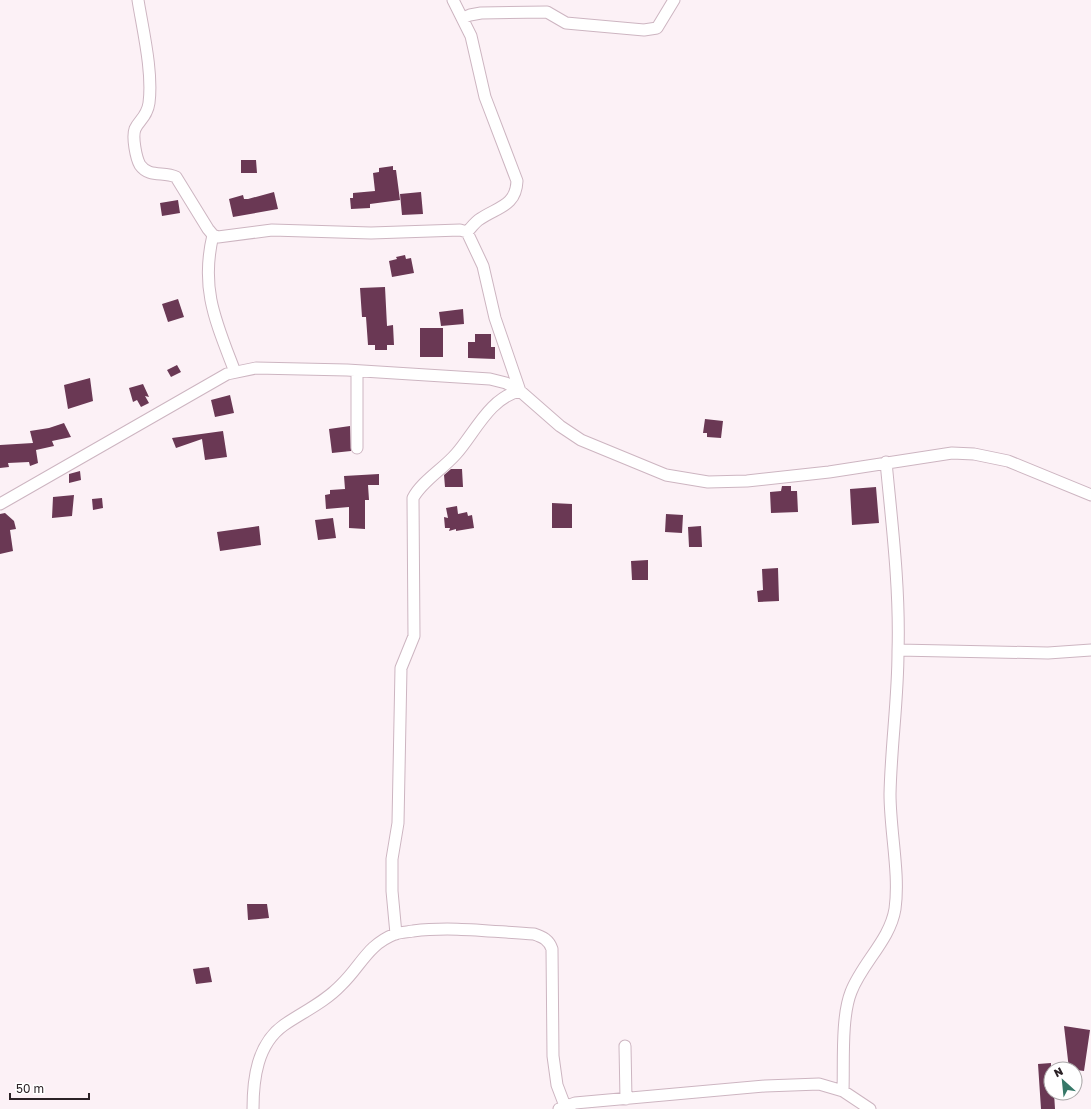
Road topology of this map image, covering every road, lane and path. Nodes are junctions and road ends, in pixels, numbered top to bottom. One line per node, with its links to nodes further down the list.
1 (138, 0): 6 (street)
2 (453, 0): 4 (street)
3 (674, 0): 4 (street)
4 (462, 18): 5 (street)
5 (467, 232): 6 (street); 9 (street)
6 (213, 235): 8 (street)
7 (357, 371): 8 (street); 9 (street); 10 (street)
8 (235, 372): 13 (street)
9 (520, 391): 11 (street); 16 (street)
10 (357, 448)
11 (886, 462): 12 (street); 14 (street)
12 (1091, 495)
13 (0, 504)
14 (898, 650): 15 (street); 18 (street)
15 (1091, 650)
16 (396, 934): 20 (street); 21 (street)
17 (625, 1046): 19 (street)
18 (843, 1091): 19 (street); 22 (street)
19 (626, 1099): 20 (street)
20 (562, 1108)
21 (253, 1109)
22 (870, 1109)

